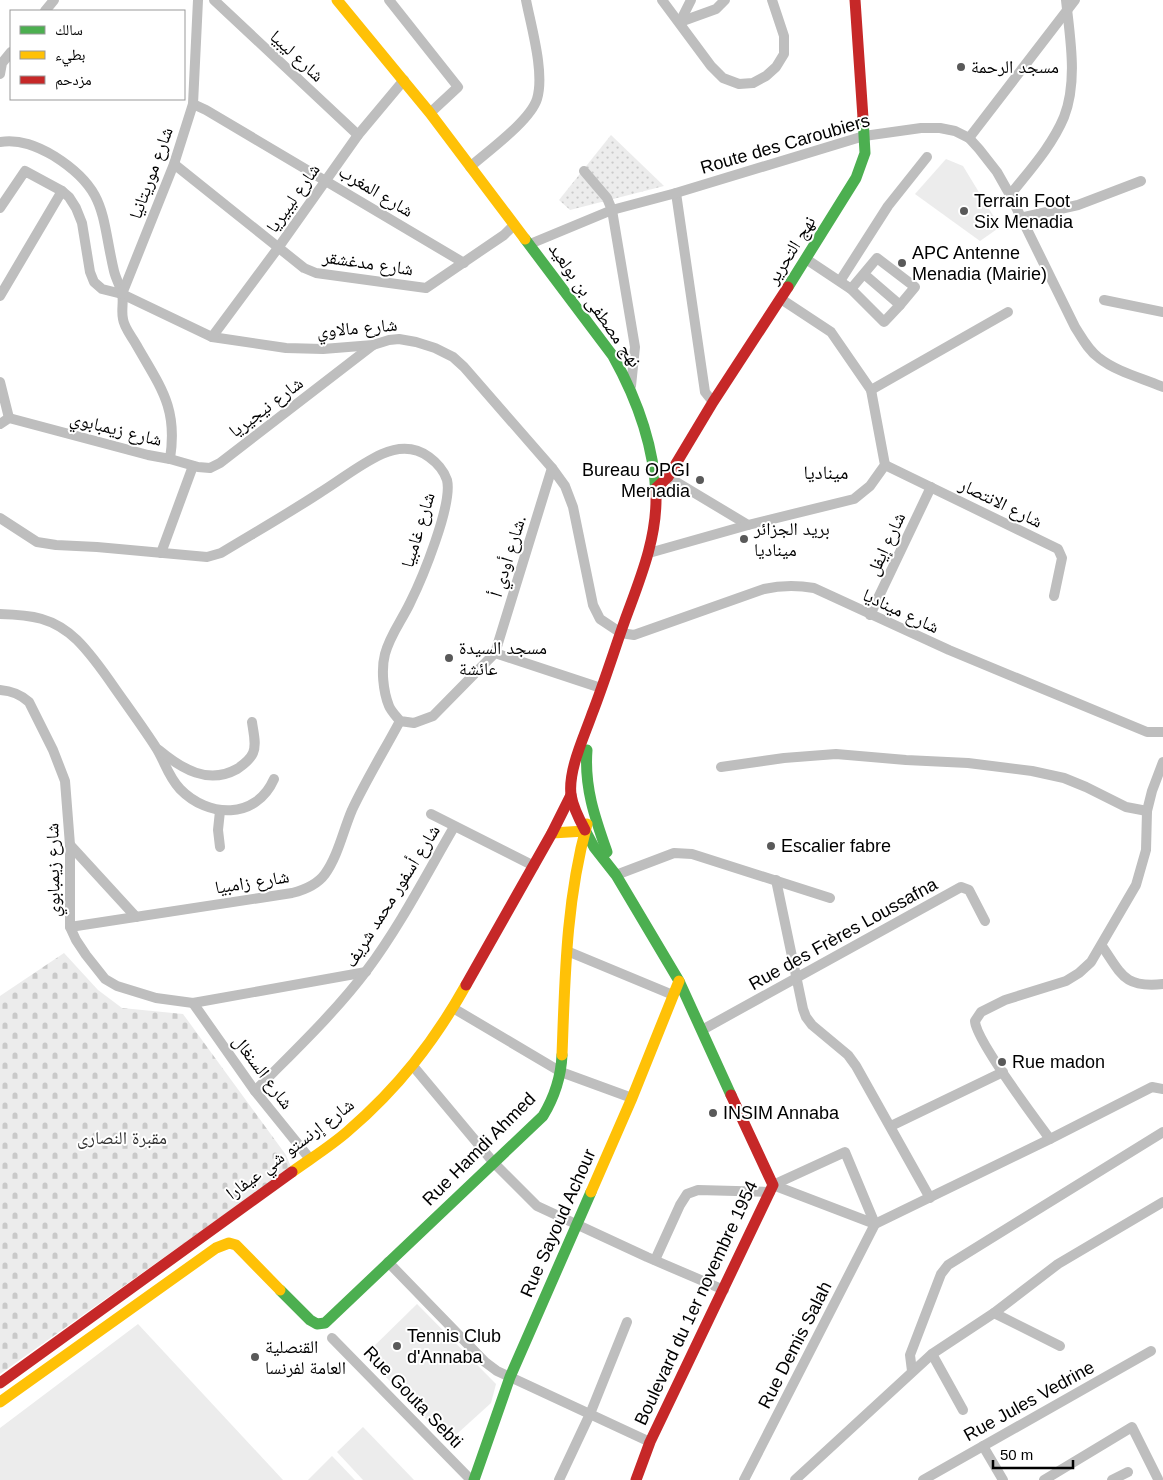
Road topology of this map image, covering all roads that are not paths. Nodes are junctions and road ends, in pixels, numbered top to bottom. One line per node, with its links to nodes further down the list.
1 (54, 0): 14 (street)
2 (198, 0): 21 (street, شارع موريتانيا)
3 (214, 0): 23 (street, شارع ليبيا)
4 (337, 0): 20 (main road, نهج مصطفى بن بولعيد)
5 (389, 0): 22 (street)
6 (526, 0): 29 (street)
7 (662, 0): 16 (street)
8 (691, 0): 16 (street)
9 (725, 0): 16 (street)
10 (772, 0): 16 (street)
11 (855, 0): 24 (main road, نهج التحرير)
12 (1066, 0): 15 (street)
13 (1075, 0): 15 (street)
14 (45, 10)
15 (1067, 12): 25 (street); 35 (street)
16 (680, 22)
17 (10, 53): 18 (street)
18 (1, 62): 19 (street)
19 (0, 74)
20 (404, 80): 22 (main road, نهج مصطفى بن بولعيد); 23 (street, شارع ليبيريا)
21 (192, 104): 28 (street, شارع موريتانيا); 31 (street, شارع المغرب)
22 (430, 113): 29 (main road, نهج مصطفى بن بولعيد)
23 (358, 135): 31 (street, شارع ليبيريا)
24 (864, 136): 25 (street, Route des Caroubiers); 34 (street, Route des Caroubiers); 42 (main road, نهج التحرير)
25 (969, 138): 35 (street, Route des Caroubiers)
26 (0, 142): 47 (street)
27 (927, 157): 45 (street)
28 (174, 164): 41 (street, شارع مدغشقر); 47 (street, شارع موريتانيا)
29 (470, 167): 39 (main road, نهج مصطفى بن بولعيد)
30 (584, 171): 37 (street)
31 (326, 180): 41 (street, شارع ليبيريا); 43 (street, شارع المغرب)
32 (1141, 181): 38 (street)
33 (62, 192): 36 (street); 47 (street, شارع مالاوي); 48 (street)
34 (676, 193): 37 (street, Route des Caroubiers); 60 (street)
35 (1010, 196): 38 (street, Route des Caroubiers)
36 (0, 208)
37 (612, 210): 40 (street, Route des Caroubiers); 57 (street)
38 (1020, 218): 58 (street, Route des Caroubiers)
39 (514, 225): 40 (main road, نهج مصطفى بن بولعيد); 43 (street, شارع مدغشقر)
40 (530, 244): 57 (main road, نهج مصطفى بن بولعيد)
41 (278, 248): 43 (street, شارع مدغشقر); 54 (street, شارع ليبيريا)
42 (806, 259): 45 (street); 49 (main road, نهج التحرير)
43 (464, 262)
44 (864, 274): 46 (street); 51 (street); 51 (street)
45 (840, 281): 46 (street)
46 (851, 289): 51 (street)
47 (122, 294): 54 (street, شارع مالاوي); 62 (street, شارع زيمبابوي)
48 (0, 296)
49 (781, 299): 59 (street); 60 (main road, نهج التحرير)
50 (1104, 300): 53 (street)
51 (900, 304)
52 (1008, 312): 59 (street)
53 (1163, 312)
54 (212, 337): 55 (street, شارع مالاوي)
55 (374, 346): 64 (street, شارع نيجيريا); 65 (street, شارع مالاوي)
56 (0, 382): 61 (street)
57 (630, 387): 68 (main road, نهج مصطفى بن بولعيد)
58 (1163, 387)
59 (871, 390): 63 (street)
60 (714, 402): 66 (main road, نهج التحرير)
61 (5, 421): 62 (street, شارع زيمبابوي)
62 (170, 459): 64 (street, شارع نيجيريا)
63 (885, 465): 67 (street, شارع الانتصار); 70 (street)
64 (193, 466): 71 (street)
65 (552, 468): 76 (street, شارع مالاوي); 77 (street, شارع أودي أ.)
66 (668, 477): 68 (main road, نهج التحرير); 70 (street)
67 (931, 487): 73 (street, شارع الانتصار); 75 (street, شارع إيفل)
68 (655, 489): 72 (main road, نهج مصطفى بن بولعيد)
69 (0, 518): 71 (street, شارع غامبيا)
70 (748, 524): 72 (street)
71 (161, 553): 81 (street, شارع غامبيا)
72 (649, 553): 76 (main road, نهج مصطفى بن بولعيد)
73 (1054, 596)
74 (0, 614): 84 (street)
75 (870, 615): 76 (street, شارع ميناديا); 83 (street, شارع ميناديا)
76 (621, 633): 78 (main road, نهج مصطفى بن بولعيد)
77 (495, 652): 78 (street); 81 (street)
78 (601, 688): 80 (main road, نهج مصطفى بن بولعيد)
79 (0, 690): 96 (street, شارع زيمبابوي)
80 (592, 715): 88 (main road, نهج مصطفى بن بولعيد); 90 (main road, نهج مصطفى بن بولعيد)
81 (400, 721): 102 (street, شارع زامبيا)
82 (252, 722): 84 (street)
83 (1163, 732)
84 (156, 748): 89 (street)
85 (1163, 762): 91 (street)
86 (721, 768): 91 (street)
87 (274, 779): 89 (street)
88 (572, 795): 94 (main road, نهج مصطفى بن بولعيد); 95 (main road, شارع إرنستو شي عيفارا)
89 (220, 810): 97 (street)
90 (591, 811): 94 (main road); 99 (main road, نهج مصطفى بن بولعيد)
91 (1147, 811): 105 (street)
92 (432, 814): 93 (street)
93 (454, 827): 98 (street); 107 (street, شارع أسفور محمد شريف)
94 (585, 831): 95 (main road); 99 (main road, نهج مصطفى بن بولعيد); 106 (main road, Rue Hamdi Ahmed)
95 (552, 833): 98 (main road, شارع إرنستو شي عيفارا)
96 (70, 845): 102 (street); 104 (street, شارع زيمبابوي)
97 (220, 847)
98 (534, 866): 113 (main road, شارع إرنستو شي عيفارا)
99 (616, 875): 100 (street); 109 (main road, Boulevard du 1er novembre 1954)
100 (776, 880): 101 (street); 108 (street)
101 (830, 898)
102 (136, 916): 104 (street, شارع زامبيا)
103 (985, 921): 108 (street, Rue des Frères Loussafna)
104 (70, 928): 112 (street, شارع زيمبابوي)
105 (1102, 946): 110 (street); 117 (street)
106 (567, 951): 111 (street); 116 (main road, Rue Hamdi Ahmed)
107 (366, 972): 112 (street, شارع زيمبابوي); 119 (street, شارع أسفور محمد شريف)
108 (796, 979): 114 (street, Rue des Frères Loussafna); 121 (street)
109 (678, 981): 111 (main road, Rue Sayoud Achour); 114 (main road, Boulevard du 1er novembre 1954)
110 (1163, 984)
111 (673, 995): 120 (main road, Rue Sayoud Achour)
112 (193, 1003): 119 (street, شارع السنغال)
113 (453, 1008): 115 (main road, شارع إرنستو شي عيفارا); 116 (street)
114 (702, 1030): 126 (main road, Boulevard du 1er novembre 1954)
115 (413, 1066): 124 (main road, شارع إرنستو شي عيفارا); 125 (street)
116 (561, 1072): 120 (street); 125 (main road, Rue Hamdi Ahmed)
117 (1003, 1072): 121 (street); 123 (street)
118 (1163, 1090): 123 (street)
119 (255, 1091): 124 (street, شارع السنغال)
120 (632, 1098): 130 (main road, Rue Sayoud Achour)
121 (891, 1126): 127 (street)
122 (1163, 1132): 140 (street)
123 (1050, 1139): 127 (street)
124 (310, 1159): 142 (main road, شارع إرنستو شي عيفارا)
125 (494, 1163): 130 (street); 132 (main road, Rue Hamdi Ahmed)
126 (771, 1189): 129 (street); 129 (street); 131 (street); 133 (main road, Boulevard du 1er novembre 1954)
127 (930, 1198): 129 (street)
128 (1163, 1202): 134 (street)
129 (875, 1224): 153 (street, Rue Demis Salah)
130 (577, 1225): 131 (street); 141 (main road, Rue Sayoud Achour)
131 (655, 1260): 133 (street)
132 (388, 1262): 141 (street); 143 (main road, Rue Hamdi Ahmed)
133 (724, 1290): 146 (main road, Boulevard du 1er novembre 1954)
134 (994, 1313): 137 (street); 139 (street)
135 (627, 1322): 145 (street)
136 (332, 1338): 150 (street, Rue Gouta Sebti)
137 (1060, 1346)
138 (1151, 1351): 147 (street, Rue Jules Vedrine)
139 (932, 1354): 140 (street); 144 (street)
140 (912, 1371): 154 (street)
141 (510, 1377): 145 (street); 150 (main road, Rue Sayoud Achour)
142 (0, 1383)
143 (2, 1397)
144 (963, 1410)
145 (590, 1414): 146 (street); 151 (street)
146 (650, 1442): 152 (main road, Boulevard du 1er novembre 1954)
147 (983, 1446): 155 (street, Rue Jules Vedrine); 156 (street)
148 (1128, 1472): 158 (street)
149 (1163, 1477): 159 (street)
150 (472, 1480)
151 (559, 1480)
152 (636, 1480)
153 (744, 1480)
154 (795, 1480)
155 (923, 1480)
156 (1003, 1480)
157 (1044, 1480): 159 (street)
158 (1112, 1480)
159 (1158, 1480)

